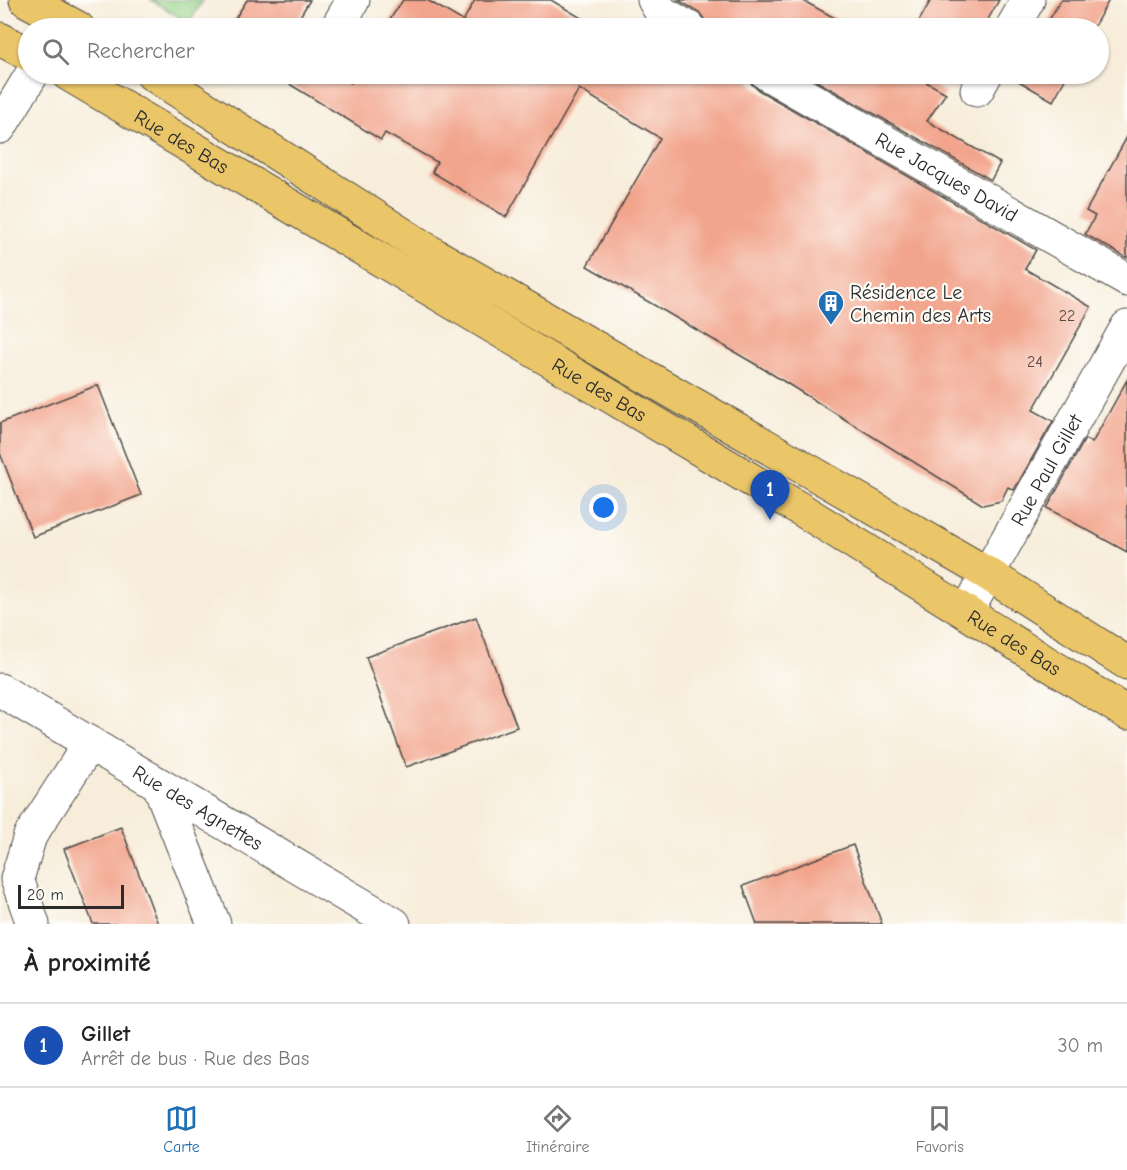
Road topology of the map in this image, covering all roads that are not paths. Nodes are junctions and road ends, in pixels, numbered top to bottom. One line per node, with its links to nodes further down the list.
1 (353, 0): 4 (street)
2 (654, 0): 5 (street)
3 (1028, 0): 6 (street)
4 (343, 18)
5 (671, 18)
6 (1018, 18)
7 (18, 63): 11 (street)
8 (85, 84): 15 (main road, Rue des Bas)
9 (168, 84): 14 (main road, Rue des Bas)
10 (784, 84): 12 (street, Rue Jacques David)
11 (0, 127)
12 (1127, 280)
13 (1127, 327): 14 (street, Rue Paul Gillet)
14 (988, 574): 15 (street, Rue Paul Gillet); 16 (main road, Rue des Bas)
15 (967, 611): 18 (main road, Rue des Bas)
16 (1127, 663)
17 (0, 690): 19 (street, Rue des Agnettes)
18 (1127, 713)
19 (90, 743): 20 (street, Rue des Agnettes); 21 (street)
20 (159, 785): 22 (street); 23 (street, Rue des Agnettes)
21 (33, 924)
22 (214, 924)
23 (394, 924)

